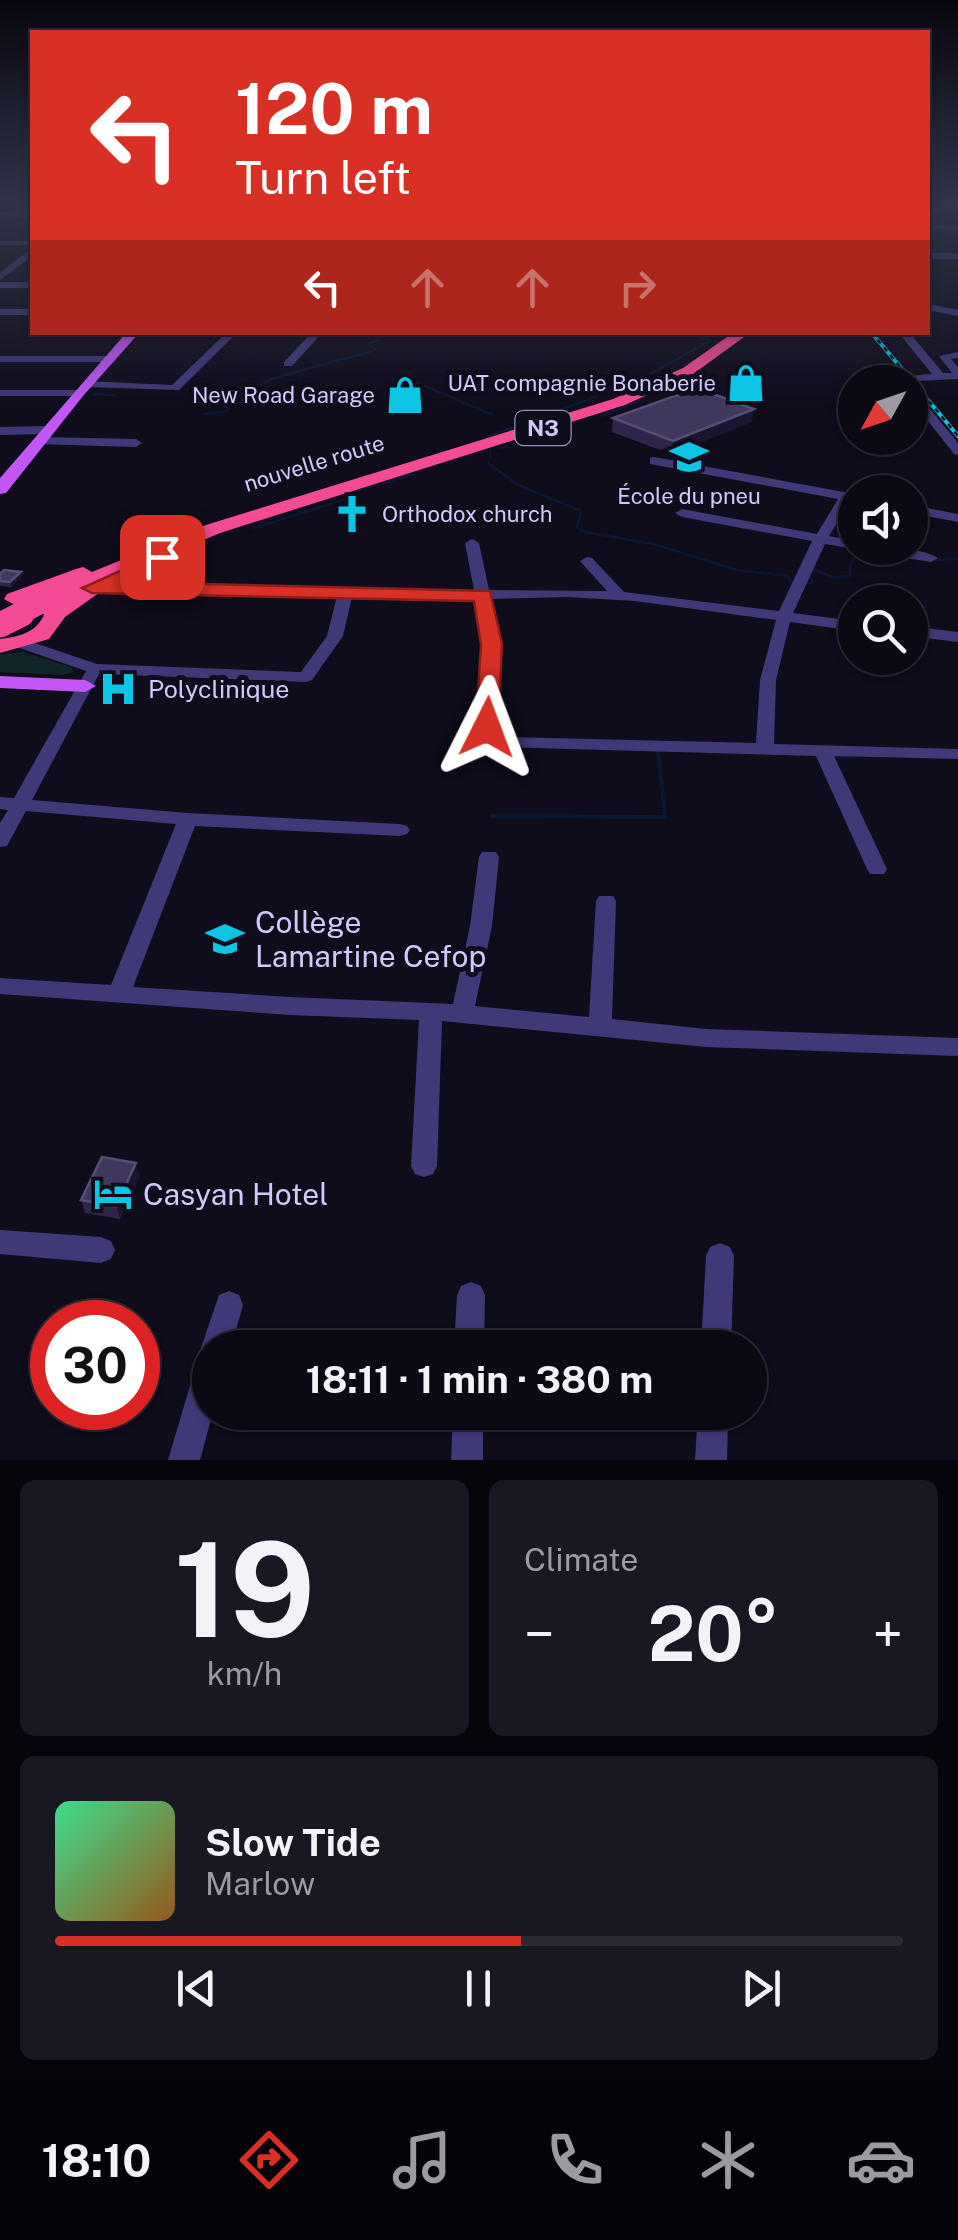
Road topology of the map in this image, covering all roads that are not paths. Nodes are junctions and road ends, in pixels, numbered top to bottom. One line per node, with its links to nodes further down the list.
1 (0, 285): 2 (street)
2 (30, 285)
3 (930, 307): 4 (street)
4 (956, 311)
5 (0, 312): 6 (street)
6 (30, 312)
7 (131, 335): 15 (main road)
8 (230, 335): 20 (street)
9 (315, 335): 16 (street)
10 (729, 335): 26 (highway, nouvelle route / N3)
11 (740, 335): 26 (highway, nouvelle route / N3)
12 (906, 335): 18 (street)
13 (958, 355): 17 (street)
14 (0, 359): 15 (street)
15 (109, 359): 20 (main road)
16 (288, 364)
17 (958, 375): 18 (street)
18 (940, 376): 19 (street)
19 (928, 378)
20 (82, 388): 21 (street); 24 (main road)
21 (0, 393)
22 (928, 414): 27 (street)
23 (0, 430): 24 (street)
24 (43, 435): 25 (street); 29 (main road)
25 (136, 443)
26 (465, 449): 41 (highway, nouvelle route / N3); 41 (highway, nouvelle route / N3); 45 (highway, nouvelle route / N3)
27 (958, 451)
28 (654, 461): 30 (street)
29 (0, 489)
30 (838, 495)
31 (682, 512): 35 (street)
32 (928, 512): 34 (street)
33 (838, 513): 35 (street)
34 (958, 518)
35 (820, 538): 36 (street); 46 (street)
36 (838, 542)
37 (472, 543): 43 (street)
38 (928, 558): 39 (street)
39 (931, 558)
40 (587, 561): 44 (street)
41 (82, 587): 42 (street); 47 (highway, nouvelle route / N3); 49 (highway, bridge)
42 (346, 591): 43 (street); 53 (street)
43 (483, 595): 44 (street); 55 (street)
44 (619, 596): 46 (street)
45 (6, 599): 47 (highway)
46 (786, 619): 48 (street); 55 (street)
47 (53, 620): 52 (highway, nouvelle route); 53 (street)
48 (838, 624)
49 (0, 625)
50 (928, 633): 51 (street)
51 (958, 637)
52 (10, 644): 53 (street)
53 (86, 671): 54 (main road); 58 (street)
54 (0, 682)
55 (765, 748): 56 (street)
56 (822, 749): 57 (street); 63 (street)
57 (958, 754)
58 (9, 803): 59 (street); 61 (street)
59 (188, 819): 60 (street); 66 (street)
60 (400, 830)
61 (0, 841)
62 (489, 857): 68 (street)
63 (878, 869)
64 (606, 901): 69 (street)
65 (0, 986): 66 (street)
66 (118, 995): 67 (street)
67 (431, 1012): 68 (street); 71 (street)
68 (462, 1013): 69 (street)
69 (600, 1027): 70 (street)
70 (958, 1047)
71 (424, 1166)
72 (0, 1242): 73 (street)
73 (101, 1250)
74 (720, 1256): 79 (street)
75 (470, 1294): 78 (street)
76 (228, 1306): 77 (street)
77 (221, 1330)
78 (470, 1330)
79 (717, 1330)
80 (193, 1430): 83 (street)
81 (468, 1430): 84 (street)
82 (712, 1430): 85 (street)
83 (184, 1460)
84 (467, 1460)
85 (711, 1460)

